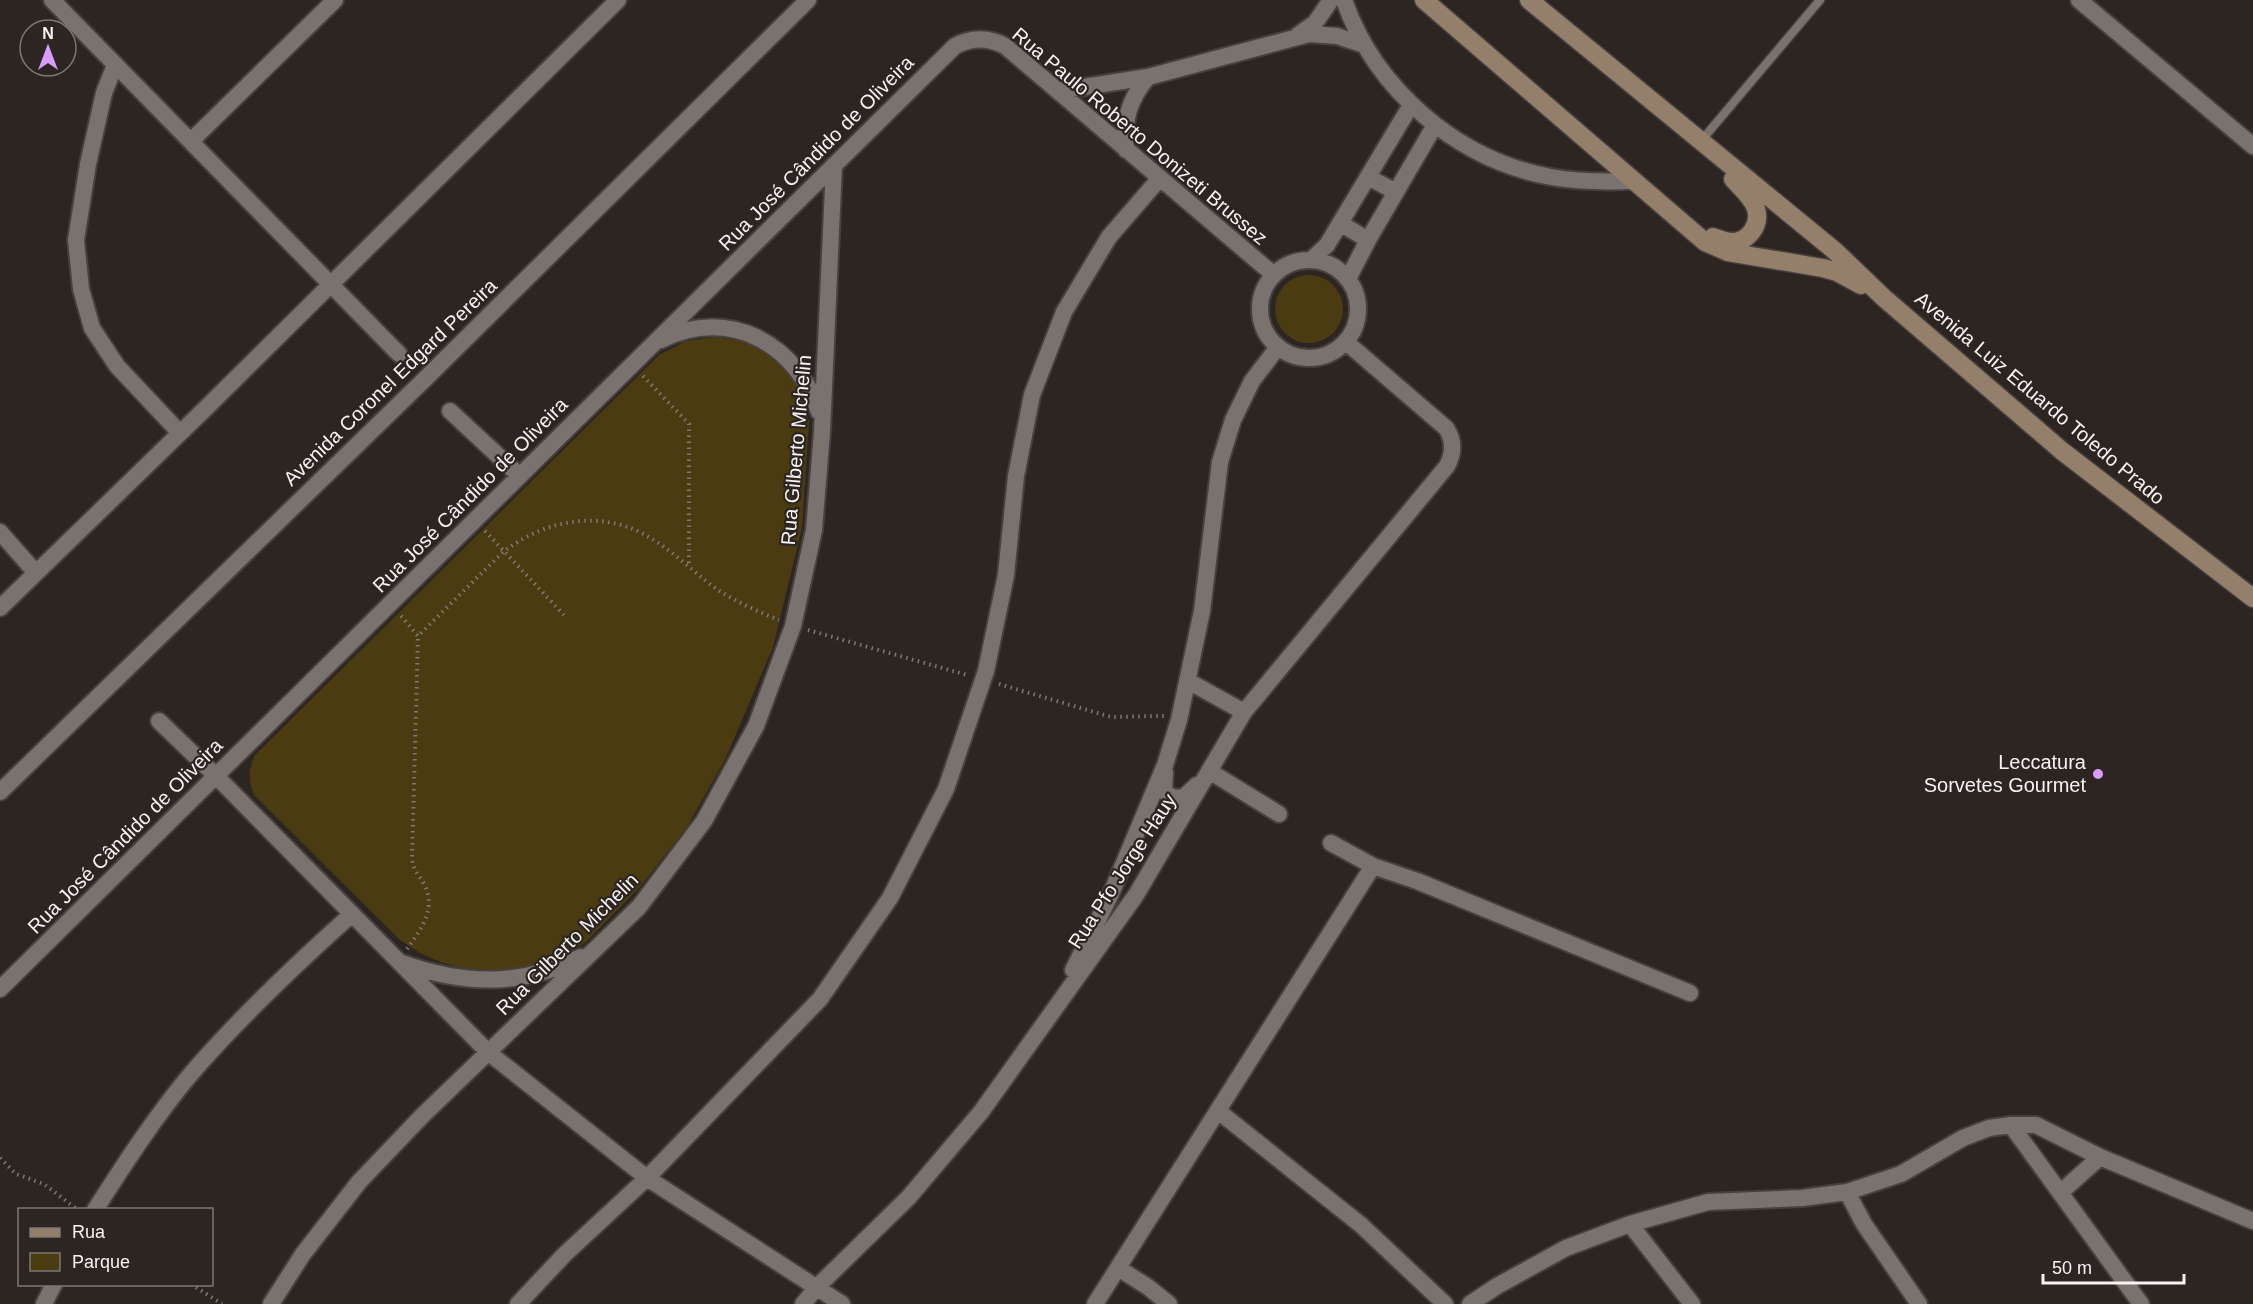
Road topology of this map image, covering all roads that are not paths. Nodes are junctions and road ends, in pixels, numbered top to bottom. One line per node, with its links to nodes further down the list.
1 (52, 0): 14 (street)
2 (335, 0): 19 (street)
3 (618, 0): 34 (street)
4 (808, 0): 54 (street, Avenida Coronel Edgard Pereira)
5 (1331, 0): 11 (street)
6 (1344, 0): 13 (street)
7 (1424, 0): 26 (main road, Avenida Luiz Eduardo Toledo Prado)
8 (1529, 0): 20 (main road, Avenida Luiz Eduardo Toledo Prado)
9 (1820, 0): 20 (lane)
10 (2079, 0): 21 (street)
11 (1295, 37): 13 (street); 15 (street)
12 (976, 39): 16 (street, Rua Paulo Roberto Donizeti Brussez); 23 (street, Rua José Cândido de Oliveira)
13 (1364, 45): 17 (street)
14 (115, 65): 19 (street); 42 (street)
15 (1148, 77): 16 (street); 22 (street)
16 (1058, 91): 22 (street, Rua Paulo Roberto Donizeti Brussez)
17 (1411, 105): 18 (street); 24 (street)
18 (1435, 125): 26 (street); 27 (street)
19 (191, 141): 34 (street)
20 (1701, 141): 29 (main road); 35 (main road, Avenida Luiz Eduardo Toledo Prado)
21 (2253, 146)
22 (1126, 150): 25 (street, Rua Paulo Roberto Donizeti Brussez)
23 (834, 165): 37 (street, Rua José Cândido de Oliveira); 41 (street, Rua Gilberto Michelin)
24 (1368, 177): 27 (street); 28 (street)
25 (1160, 178): 32 (street, Rua Paulo Roberto Donizeti Brussez); 68 (street)
26 (1633, 181): 29 (main road, Avenida Luiz Eduardo Toledo Prado)
27 (1395, 192): 30 (street)
28 (1340, 223): 30 (street); 31 (street)
29 (1684, 225): 35 (main road, Avenida Luiz Eduardo Toledo Prado)
30 (1368, 240): 33 (street)
31 (1311, 260): 32 (street); 33 (street)
32 (1274, 275): 38 (street)
33 (1348, 279): 36 (street)
34 (332, 284): 39 (street); 42 (street)
35 (1884, 298): 46 (main road, Avenida Luiz Eduardo Toledo Prado)
36 (1346, 342): 38 (street); 49 (street, Rua Pfo Jorge Hauy)
37 (652, 344): 41 (street); 43 (street, Rua José Cândido de Oliveira)
38 (1278, 347): 48 (street)
39 (399, 354)
40 (450, 411): 43 (street)
41 (822, 432): 59 (street, Rua Gilberto Michelin)
42 (180, 433): 45 (street)
43 (519, 476): 53 (street, Rua José Cândido de Oliveira)
44 (0, 532): 45 (street)
45 (36, 573): 47 (street)
46 (2253, 598)
47 (0, 608)
48 (1188, 681): 49 (street); 51 (street)
49 (1244, 712): 52 (street, Rua Pfo Jorge Hauy)
50 (159, 722): 53 (street)
51 (1165, 765): 52 (street); 63 (street)
52 (1209, 771): 55 (street); 63 (street, Rua Pfo Jorge Hauy)
53 (216, 776): 58 (street); 61 (street, Rua José Cândido de Oliveira)
54 (0, 792)
55 (1279, 814)
56 (1330, 843): 57 (street)
57 (1373, 866): 62 (street); 65 (street)
58 (352, 914): 60 (street); 71 (street)
59 (595, 950): 60 (street); 64 (street, Rua Gilberto Michelin)
60 (399, 962): 64 (street)
61 (0, 989)
62 (1690, 993)
63 (1046, 1022): 76 (street, Rua Pfo Jorge Hauy)
64 (489, 1053): 68 (street); 78 (street, Rua Gilberto Michelin)
65 (1218, 1111): 74 (street); 84 (street)
66 (2011, 1125): 67 (street); 69 (street); 70 (street)
67 (2100, 1156): 70 (street); 72 (street)
68 (647, 1178): 76 (street); 79 (street)
69 (1847, 1192): 73 (street); 87 (street)
70 (2061, 1192): 88 (street)
71 (96, 1208)
72 (2253, 1221)
73 (1630, 1224): 85 (street); 86 (street)
74 (1118, 1268): 82 (street); 83 (street)
75 (53, 1286): 77 (street)
76 (817, 1287): 80 (street, Rua Pfo Jorge Hauy); 81 (street)
77 (44, 1304)
78 (271, 1304)
79 (518, 1304)
80 (803, 1304)
81 (842, 1304)
82 (1095, 1304)
83 (1169, 1304)
84 (1445, 1304)
85 (1470, 1304)
86 (1692, 1304)
87 (1919, 1304)
88 (2141, 1304)

